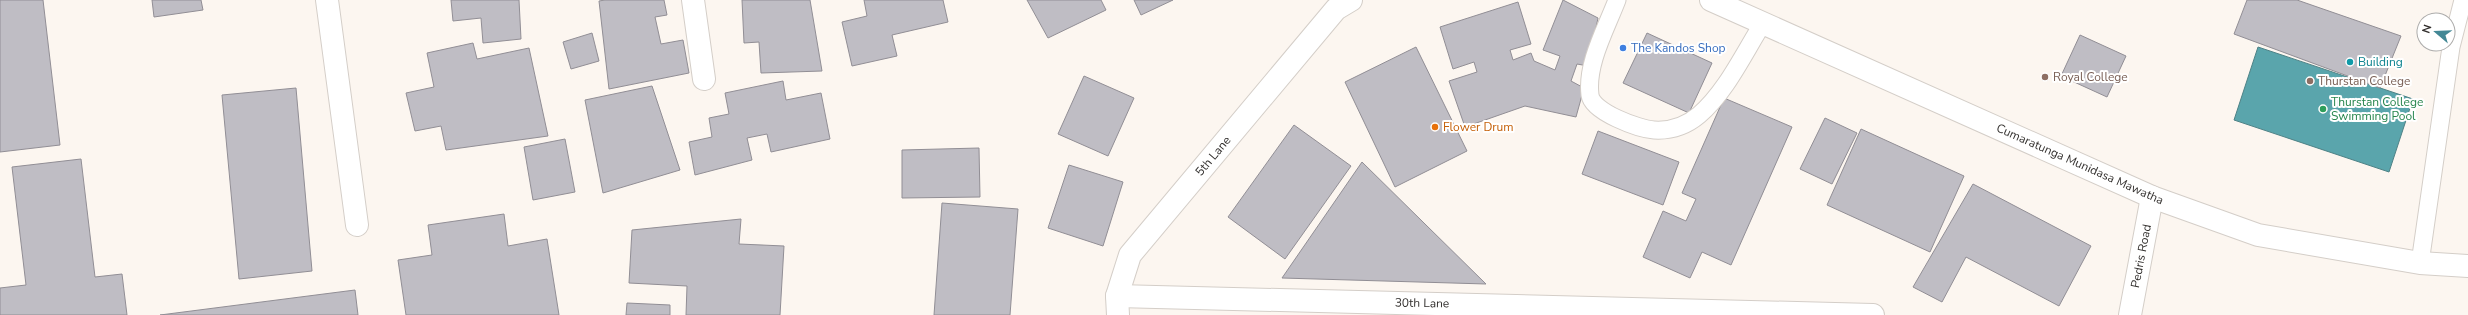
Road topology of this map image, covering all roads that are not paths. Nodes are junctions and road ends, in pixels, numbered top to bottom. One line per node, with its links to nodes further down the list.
1 (327, 0): 10 (main road)
2 (692, 0): 8 (main road)
3 (1617, 0): 7 (lane)
4 (1711, 0): 7 (main road, Cumaratunga Munidasa Mawatha)
5 (2463, 0): 11 (lane)
6 (1342, 3): 13 (main road, 5th Lane)
7 (1763, 23): 9 (main road, Cumaratunga Munidasa Mawatha)
8 (704, 79)
9 (2152, 197): 11 (main road, Cumaratunga Munidasa Mawatha); 16 (main road, Pedris Road)
10 (357, 225)
11 (2420, 263): 12 (main road, Cumaratunga Munidasa Mawatha)
12 (2468, 266)
13 (1118, 306): 14 (main road, 30th Lane)
14 (1331, 308): 15 (main road, 30th Lane)
15 (1873, 315)
16 (2130, 315)

